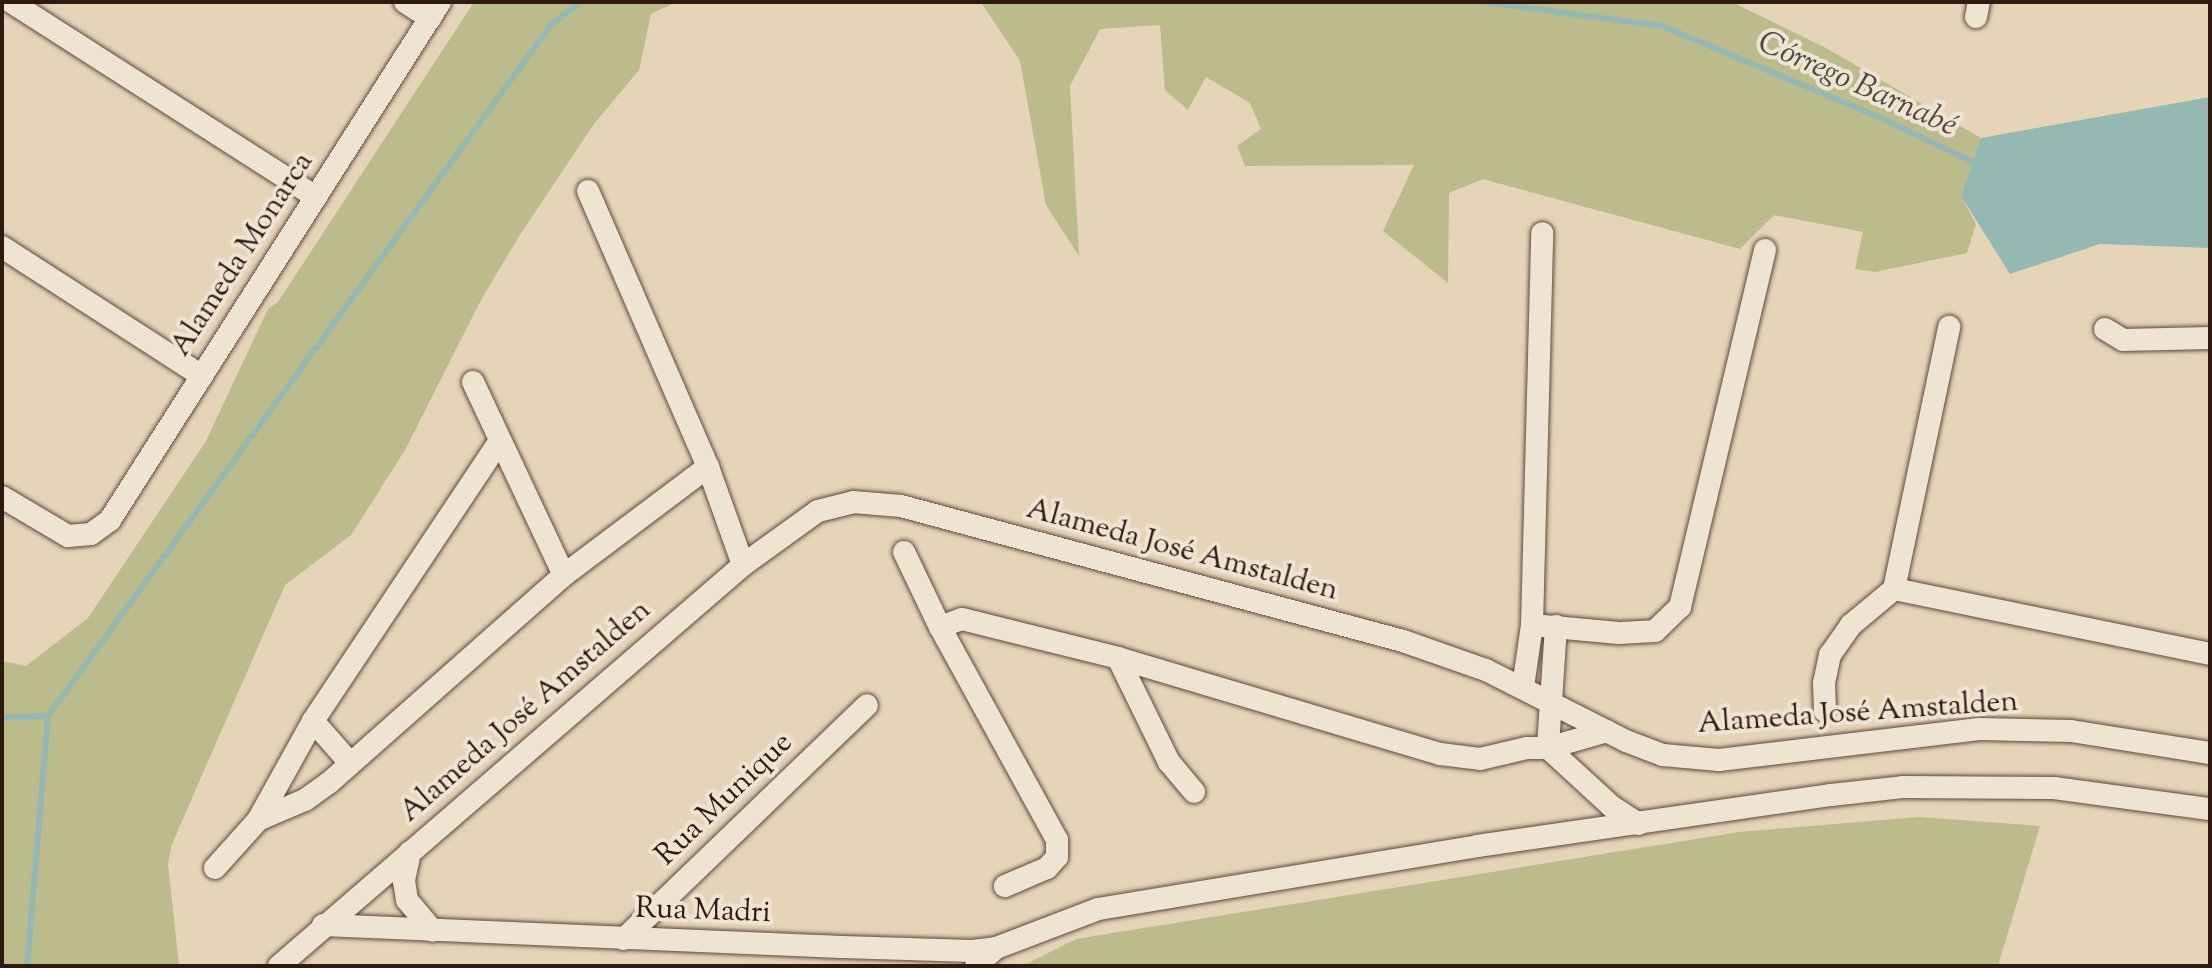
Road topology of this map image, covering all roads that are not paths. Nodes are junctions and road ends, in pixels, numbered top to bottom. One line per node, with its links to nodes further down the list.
1 (11, 2): 5 (street)
2 (405, 2): 3 (street)
3 (435, 10): 5 (street, Alameda Monarca)
4 (588, 191): 15 (street)
5 (316, 197): 12 (street, Alameda Monarca)
6 (1542, 233): 21 (street)
7 (2, 247): 12 (street)
8 (1765, 250): 22 (street)
9 (1949, 327): 20 (street)
10 (2105, 329): 11 (street)
11 (2210, 338)
12 (202, 376): 16 (street, Alameda Monarca)
13 (473, 382): 14 (street)
14 (499, 442): 19 (street); 30 (street)
15 (708, 467): 18 (street); 19 (street)
16 (2, 497)
17 (904, 552): 23 (street)
18 (743, 565): 26 (street, Alameda José Amstalden); 39 (street, Alameda José Amstalden)
19 (564, 575): 34 (street)
20 (1894, 589): 24 (street); 29 (street)
21 (1532, 625): 22 (street); 26 (street)
22 (1556, 626): 27 (street)
23 (940, 627): 25 (street); 41 (street)
24 (2210, 654)
25 (1118, 658): 32 (street); 35 (street)
26 (1523, 687): 27 (street, Alameda José Amstalden)
27 (1548, 700): 31 (street, Alameda José Amstalden); 32 (street)
28 (867, 705): 44 (street, Rua Munique)
29 (1825, 711)
30 (313, 721): 34 (street); 37 (street)
31 (1607, 731): 32 (street); 33 (street, Alameda José Amstalden)
32 (1548, 748): 38 (street)
33 (2210, 753)
34 (350, 763): 37 (street)
35 (1194, 792)
36 (2210, 809): 38 (street)
37 (258, 820): 40 (street)
38 (1639, 824): 46 (street)
39 (410, 852): 42 (street, Alameda José Amstalden); 43 (street)
40 (215, 868)
41 (1005, 886)
42 (323, 925): 43 (street, Rua Madri); 47 (street, Alameda José Amstalden)
43 (433, 931): 44 (street, Rua Madri)
44 (624, 939): 45 (street, Rua Madri)
45 (842, 947): 46 (street, Rua Madri); 48 (street)
46 (974, 958): 49 (street)
47 (279, 966)
48 (871, 966)
49 (936, 966)

